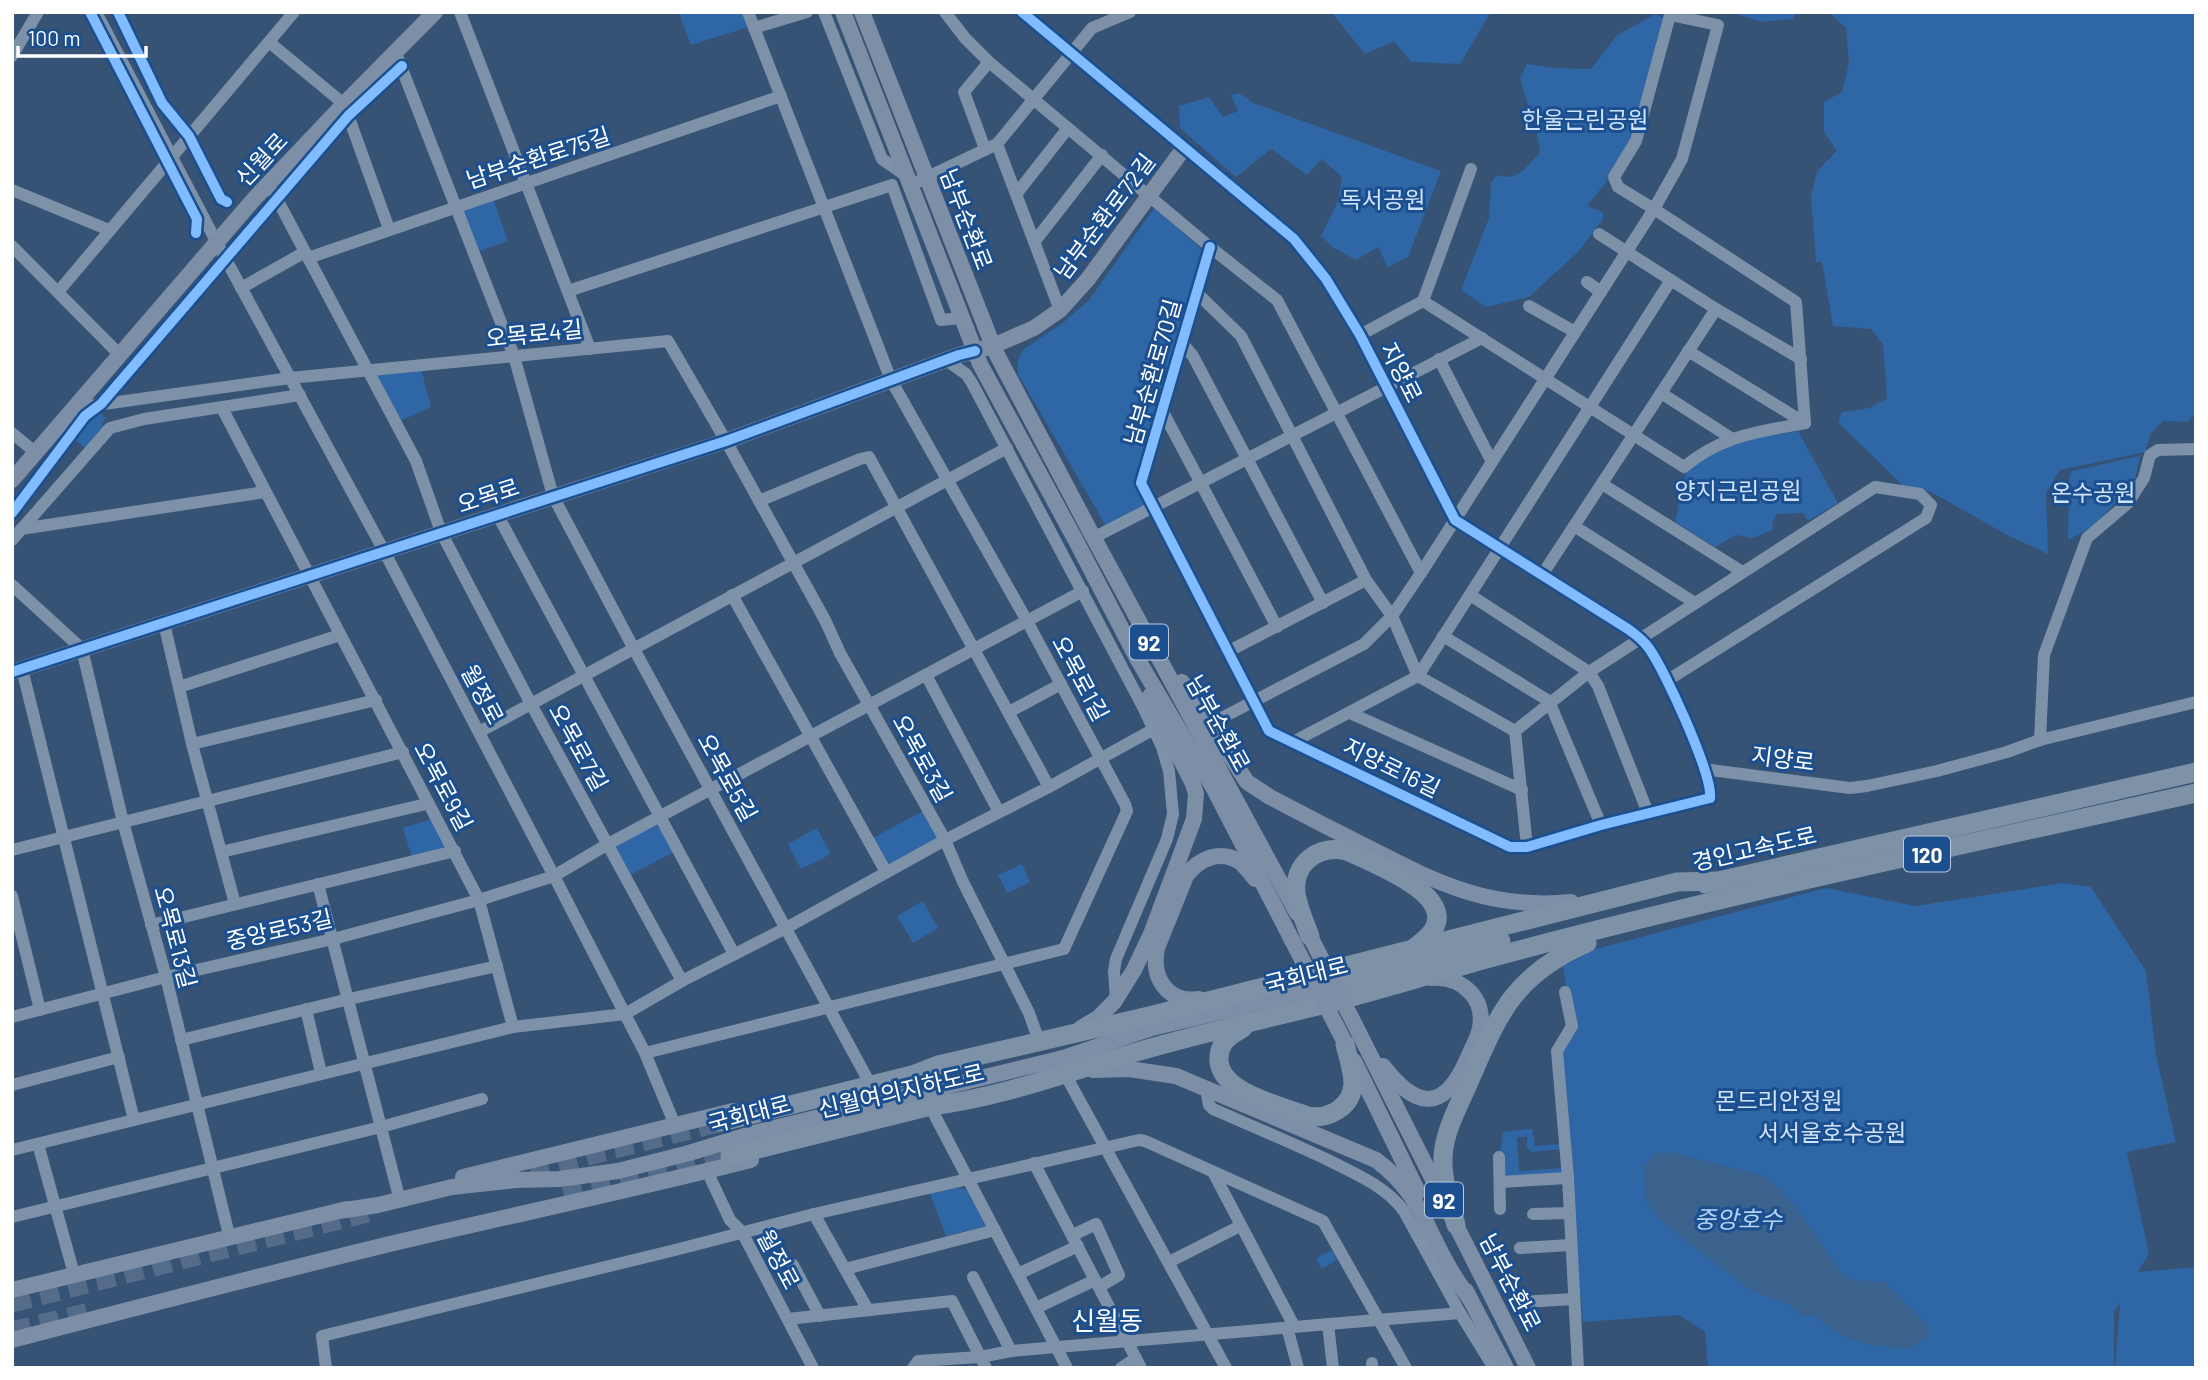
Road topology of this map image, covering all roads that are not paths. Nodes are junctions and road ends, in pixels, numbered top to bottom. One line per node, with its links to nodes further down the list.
1 (37, 12): 18 (street)
2 (96, 12): 26 (street, 월정로)
3 (294, 12): 15 (street)
4 (435, 12): 16 (main road, 신월로)
5 (460, 12): 32 (street)
6 (748, 12): 14 (street, 오목로1길)
7 (807, 12): 14 (street)
8 (824, 12): 30 (street, 남부순환로)
9 (843, 12): 30 (main road, 남부순환로 / 92)
10 (862, 12): 29 (main road, 남부순환로 / 92)
11 (945, 12): 19 (street)
12 (1022, 12): 17 (street, 지양로)
13 (1130, 12): 17 (street)
14 (754, 28): 20 (street, 오목로1길)
15 (269, 42): 22 (street); 26 (street)
16 (395, 51): 22 (main road, 신월로); 36 (street, 오목로5길)
17 (1071, 53): 21 (street); 25 (street, 지양로)
18 (12, 56)
19 (989, 62): 21 (street); 24 (street, 남부순환로72길)
20 (781, 96): 32 (street, 남부순환로75길); 37 (street, 오목로1길)
21 (1033, 98): 23 (street); 24 (street)
22 (344, 104): 31 (main road, 신월로); 39 (street)
23 (1068, 128): 27 (street); 34 (street)
24 (991, 147): 29 (street); 34 (street, 남부순환로72길)
25 (1184, 148): 35 (main road, 남부순환로72길); 60 (street, 지양로)
26 (172, 156): 40 (street); 43 (street, 월정로)
27 (1102, 156): 35 (street); 42 (street)
28 (1471, 169): 55 (street)
29 (927, 177): 30 (street); 63 (main road, 남부순환로 / 92)
30 (902, 182): 37 (street); 65 (main road, 남부순환로 / 92)
31 (269, 184): 43 (main road, 신월로); 47 (street, 오목로)
32 (526, 184): 36 (street, 남부순환로75길); 51 (street)
33 (12, 190): 40 (street)
34 (1017, 193): 42 (street, 남부순환로72길)
35 (1148, 195): 45 (street); 58 (main road, 남부순환로72길)
36 (456, 206): 39 (street, 남부순환로75길); 68 (street, 오목로5길)
37 (824, 206): 51 (street); 75 (street, 오목로1길)
38 (1654, 209): 38 (street); 46 (street); 70 (street)
39 (389, 229): 47 (street, 남부순환로75길)
40 (109, 230): 52 (street)
41 (1599, 234): 46 (street)
42 (1035, 241): 58 (street, 남부순환로72길)
43 (217, 243): 50 (street, 월정로); 67 (main road, 신월로)
44 (12, 246): 52 (street)
45 (1210, 247): 54 (street, 남부순환로70길); 83 (street)
46 (1626, 252): 48 (street); 53 (street)
47 (307, 255): 50 (street); 72 (street, 오목로)
48 (1671, 280): 57 (street); 79 (street)
49 (1587, 282): 53 (street)
50 (242, 288): 73 (street, 월정로)
51 (568, 291): 64 (street)
52 (58, 292): 67 (street)
53 (1601, 292): 59 (street)
54 (1197, 293): 62 (street, 남부순환로70길); 86 (street, 남부순환로70길)
55 (1423, 301): 60 (street); 61 (street)
56 (1530, 306): 59 (street)
57 (1716, 309): 66 (street); 70 (street)
58 (1060, 310): 63 (main road, 남부순환로72길)
59 (1575, 332): 74 (street)
60 (1360, 335): 76 (street, 지양로)
61 (1482, 338): 69 (street, 지양로); 74 (street)
62 (1182, 343): 82 (street, 남부순환로70길); 93 (street, 남부순환로70길)
63 (993, 346): 65 (main road, 오목로); 109 (main road, 남부순환로 / 92)
64 (590, 349): 68 (street, 오목로4길); 89 (street, 오목로4길)
65 (975, 351): 71 (main road, 오목로); 137 (main road, 남부순환로 / 92)
66 (1688, 351): 77 (street); 84 (street)
67 (120, 355): 80 (main road, 신월로)
68 (514, 356): 72 (street, 오목로4길); 100 (street, 오목로5길)
69 (1439, 359): 76 (street, 지양로); 94 (street)
70 (1801, 359): 84 (street)
71 (946, 360): 75 (main road, 오목로); 90 (street)
72 (368, 370): 73 (street, 오목로4길); 108 (street, 오목로)
73 (290, 378): 78 (street, 월정로); 80 (street)
74 (1545, 379): 79 (street); 94 (street)
75 (891, 380): 89 (main road, 오목로); 96 (street, 오목로1길)
76 (1385, 386): 83 (street); 105 (street, 지양로)
77 (1661, 393): 87 (street); 88 (street)
78 (300, 395): 81 (street); 112 (street, 월정로)
79 (1590, 407): 87 (street); 111 (street)
80 (75, 408): 92 (main road, 신월로)
81 (222, 408): 99 (street, 오목로9길); 107 (street)
82 (1162, 410): 97 (street, 남부순환로70길); 103 (street, 남부순환로70길)
83 (1336, 412): 86 (street); 115 (street)
84 (1805, 423): 88 (street)
85 (12, 433): 92 (street)
86 (1292, 435): 93 (street); 119 (street, 남부순환로70길)
87 (1634, 435): 88 (street); 98 (street)
88 (1731, 438)
89 (726, 441): 100 (main road, 오목로); 101 (street, 오목로3길)
90 (1007, 448): 96 (street); 121 (street)
91 (2196, 449): 160 (street)
92 (36, 453): 95 (main road, 신월로)
93 (1247, 458): 97 (street); 124 (street, 남부순환로70길)
94 (1492, 462): 105 (street)
95 (12, 480)
96 (948, 480): 102 (street); 127 (street, 오목로1길)
97 (1201, 482): 103 (street); 129 (street, 남부순환로70길)
98 (1602, 484): 106 (street); 114 (street)
99 (265, 492): 107 (street); 116 (street, 오목로9길)
100 (553, 496): 104 (main road, 오목로); 134 (street, 오목로5길)
101 (759, 501): 102 (street); 113 (street, 오목로3길)
102 (897, 507): 113 (street); 135 (street)
103 (1154, 507): 109 (street); 136 (street, 지양로16길)
104 (497, 514): 108 (main road, 오목로); 141 (street, 오목로)
105 (1455, 520): 111 (street, 지양로); 115 (street)
106 (1574, 526): 117 (street); 125 (street)
107 (22, 529): 110 (street)
108 (441, 532): 112 (main road, 오목로); 150 (street, 오목로7길)
109 (1093, 538): 118 (main road, 남부순환로 / 92)
110 (12, 540)
111 (1499, 548): 117 (street, 지양로); 123 (street)
112 (384, 551): 116 (main road, 오목로); 158 (street, 월정로)
113 (793, 562): 122 (street); 152 (street, 오목로3길)
114 (1741, 571): 125 (street); 143 (street)
115 (1421, 573): 126 (street)
116 (308, 575): 128 (main road, 오목로); 130 (street, 오목로9길)
117 (1542, 575): 132 (street, 지양로)
118 (1115, 579): 155 (main road); 197 (main road, 남부순환로 / 92)
119 (1366, 580): 124 (street); 126 (street, 남부순환로70길)
120 (12, 585): 133 (street)
121 (1083, 591): 127 (street, 중앙로53길); 151 (street)
122 (732, 595): 134 (street); 159 (street)
123 (1470, 595): 131 (street); 139 (street)
124 (1322, 603): 129 (street)
125 (1695, 603): 132 (street)
126 (1392, 616): 142 (street, 남부순환로70길); 147 (street)
127 (1027, 621): 135 (street, 중앙로53길); 144 (street, 오목로1길)
128 (164, 623): 133 (main road, 오목로); 145 (street)
129 (1277, 626): 136 (street)
130 (340, 635): 145 (street); 146 (street, 오목로9길)
131 (1443, 636): 142 (street); 148 (street)
132 (1640, 638): 139 (street); 143 (street, 지양로)
133 (82, 649): 138 (main road, 오목로); 176 (street, 오목로13길)
134 (634, 649): 141 (street); 168 (street, 오목로5길)
135 (975, 649): 140 (street, 중앙로53길); 153 (street)
136 (1229, 652): 147 (street, 지양로16길)
137 (1138, 660): 151 (main road); 190 (main road, 남부순환로 / 92)
138 (17, 671): 178 (street)
139 (1589, 672): 148 (street); 174 (street)
140 (926, 675): 152 (street, 중앙로53길); 173 (street)
141 (583, 676): 150 (street); 175 (street, 오목로)
142 (1418, 676): 154 (street); 157 (street)
143 (1668, 680): 165 (street, 지양로)
144 (1061, 684): 153 (street); 164 (street, 오목로1길)
145 (179, 687): 162 (street)
146 (376, 700): 162 (street); 163 (street, 오목로9길)
147 (1254, 701): 155 (street); 161 (street, 지양로16길)
148 (1549, 701): 157 (street); 177 (street)
149 (2196, 702): 160 (street, 지양로)
150 (531, 704): 158 (street); 180 (street, 오목로7길)
151 (1148, 704): 156 (street); 212 (main road)
152 (869, 706): 159 (street, 중앙로53길); 179 (street, 오목로3길)
153 (1009, 712): 167 (street)
154 (1350, 713): 161 (street); 169 (street)
155 (1210, 724): 191 (main road)
156 (1154, 729): 164 (street); 212 (street)
157 (1515, 731): 169 (street)
158 (479, 732): 186 (street, 월정로)
159 (812, 736): 168 (street, 중앙로53길); 185 (street)
160 (2040, 740): 165 (street, 지양로)
161 (1293, 742): 181 (street, 지양로16길)
162 (192, 744): 171 (street)
163 (403, 752): 171 (street); 183 (street, 오목로9길)
164 (1100, 758): 167 (street); 202 (street, 오목로1길)
165 (1703, 769): 174 (street, 지양로16길)
166 (2196, 772): 187 (highway, 경인고속도로 / 120)
167 (1049, 787): 173 (street)
168 (711, 789): 175 (street, 중앙로53길); 196 (street, 오목로5길)
169 (1521, 790): 181 (street)
170 (2196, 793): 194 (highway, 경인고속도로 / 120)
171 (208, 802): 176 (street); 184 (street)
172 (422, 805): 184 (street)
173 (999, 812): 179 (street)
174 (1647, 813): 177 (street, 지양로16길)
175 (659, 817): 180 (street, 중앙로53길); 200 (street, 오목로)
176 (123, 822): 178 (street); 195 (street, 오목로13길)
177 (1601, 825): 181 (street, 지양로16길)
178 (64, 836): 182 (street); 209 (street)
179 (944, 840): 185 (street); 202 (street, 오목로3길)
180 (608, 844): 186 (street, 중앙로53길); 206 (street, 오목로7길)
181 (1527, 847)
182 (12, 850)
183 (454, 851): 188 (street); 192 (street, 오목로9길)
184 (221, 852): 193 (street)
185 (886, 872): 196 (street)
186 (554, 876): 192 (street, 중앙로53길); 216 (street, 월정로)
187 (1717, 881): 191 (highway, 신월여의지하도로); 208 (highway, 경인고속도로)
188 (318, 884): 193 (street); 198 (street)
189 (12, 895): 215 (street)
190 (1272, 898): 197 (main road, 남부순환로 / 92); 210 (main road)
191 (1608, 899): 199 (highway, 신월여의지하도로)
192 (480, 900): 198 (street, 중앙로53길); 203 (street, 오목로9길)
193 (234, 904): 195 (street)
194 (1658, 915): 201 (highway, 경인고속도로); 261 (highway)
195 (151, 925): 204 (street, 오목로13길)
196 (786, 928): 200 (street); 213 (street, 오목로5길)
197 (1301, 938): 199 (highway); 221 (main road, 남부순환로 / 92, bridge)
198 (333, 939): 204 (street, 중앙로53길); 211 (street)
199 (1412, 951): 210 (highway, 신월여의지하도로)
200 (734, 954): 206 (street)
201 (1472, 963): 205 (highway, 경인고속도로); 253 (main road, 국회대로)
202 (1005, 964): 213 (street); 223 (street, 오목로3길)
203 (497, 966): 211 (street); 219 (street, 오목로9길)
204 (166, 977): 209 (street, 중앙로53길); 222 (street, 오목로13길)
205 (1421, 979): 208 (highway, 경인고속도로); 221 (main road)
206 (682, 981): 216 (street)
207 (1565, 992): 250 (street)
208 (1332, 994): 218 (highway, 신월여의지하도로); 256 (main road, 국회대로)
209 (103, 995): 215 (street, 중앙로53길); 225 (street)
210 (1226, 996): 220 (highway, 신월여의지하도로)
211 (349, 999): 214 (street); 226 (street)
212 (1115, 999): 220 (main road)
213 (829, 1007): 224 (street); 230 (street, 오목로5길)
214 (306, 1009): 222 (street); 229 (street)
215 (40, 1010): 217 (street, 중앙로53길)
216 (625, 1014): 219 (street); 224 (street, 월정로)
217 (12, 1017)
218 (1253, 1022): 221 (highway); 228 (highway, 신월여의지하도로)
219 (513, 1027): 226 (street)
220 (1072, 1034): 223 (highway, 신월여의지하도로)
221 (1352, 1039): 261 (main road, 남부순환로 / 92); 279 (main road, 남부순환로 / 92)
222 (181, 1040): 234 (street, 오목로13길)
223 (1039, 1041): 227 (highway, 신월여의지하도로)
224 (645, 1053): 238 (street, 월정로)
225 (119, 1057): 231 (street); 236 (street)
226 (365, 1062): 229 (street); 239 (street)
227 (938, 1065): 230 (main road); 237 (highway, 신월여의지하도로)
228 (1074, 1072): 233 (highway, 신월여의지하도로); 241 (street); 279 (main road)
229 (321, 1073): 234 (street)
230 (867, 1078): 238 (main road)
231 (12, 1085)
232 (482, 1100): 239 (street)
233 (964, 1102): 235 (main road); 243 (highway, 신월여의지하도로)
234 (196, 1104): 236 (street); 246 (street, 오목로13길)
235 (934, 1114): 247 (main road); 249 (street)
236 (134, 1120): 240 (street)
237 (722, 1122)
238 (675, 1125): 252 (main road)
239 (381, 1127): 246 (street); 252 (street)
240 (38, 1143): 242 (street); 254 (street)
241 (1105, 1146): 245 (street); 248 (street); 269 (street)
242 (12, 1150)
243 (730, 1156)
244 (1499, 1157): 251 (street)
245 (1034, 1163): 249 (street); 266 (street)
246 (212, 1167): 254 (street); 265 (street, 오목로13길)
247 (707, 1171): 253 (main road); 264 (street, 월정로)
248 (1213, 1171): 262 (street); 283 (street)
249 (968, 1178): 258 (street); 263 (street)
250 (1567, 1178): 251 (street); 257 (street)
251 (1500, 1182): 255 (street)
252 (398, 1194): 256 (main road)
253 (588, 1198): 288 (main road)
254 (55, 1206): 260 (street); 272 (street)
255 (1500, 1209)
256 (339, 1211): 265 (main road)
257 (1569, 1213): 259 (street); 267 (street)
258 (814, 1214): 264 (street); 271 (street)
259 (1533, 1214)
260 (12, 1217)
261 (1457, 1225): 305 (main road, 남부순환로 / 92)
262 (1240, 1226): 269 (street); 286 (street)
263 (995, 1230): 271 (street); 273 (street)
264 (742, 1232): 284 (street, 월정로); 294 (street)
265 (229, 1235): 272 (main road)
266 (1075, 1240): 273 (street); 275 (street); 275 (street)
267 (1571, 1245): 268 (street); 277 (street)
268 (1520, 1248)
269 (1168, 1262): 287 (street)
270 (793, 1265): 282 (street)
271 (845, 1269): 281 (street)
272 (74, 1274): 276 (main road)
273 (1018, 1274): 280 (street)
274 (973, 1277): 291 (street)
275 (1097, 1284): 280 (street); 289 (street)
276 (12, 1290)
277 (1574, 1298): 278 (street); 306 (street)
278 (1522, 1302)
279 (1465, 1306): 283 (street); 303 (street); 304 (main road, 남부순환로 / 92)
280 (1036, 1308): 290 (street)
281 (868, 1310): 282 (street); 292 (street)
282 (820, 1316): 284 (street)
283 (1379, 1318): 285 (street); 302 (street)
284 (788, 1320): 295 (street, 월정로)
285 (1328, 1324): 286 (street); 301 (street)
286 (1291, 1327): 287 (street); 300 (street)
287 (1208, 1334): 289 (street); 299 (street)
288 (12, 1340)
289 (1127, 1341): 290 (street); 293 (street)
290 (1056, 1347): 291 (street); 297 (street)
291 (1011, 1351): 292 (street)
292 (983, 1362): 296 (street)
293 (1139, 1363): 298 (street)
294 (326, 1368)
295 (813, 1368)
296 (913, 1368)
297 (1067, 1368)
298 (1121, 1368)
299 (1226, 1368)
300 (1298, 1368)
301 (1333, 1368)
302 (1406, 1368)
303 (1494, 1368)
304 (1506, 1368)
305 (1528, 1368)
306 (1578, 1368)

